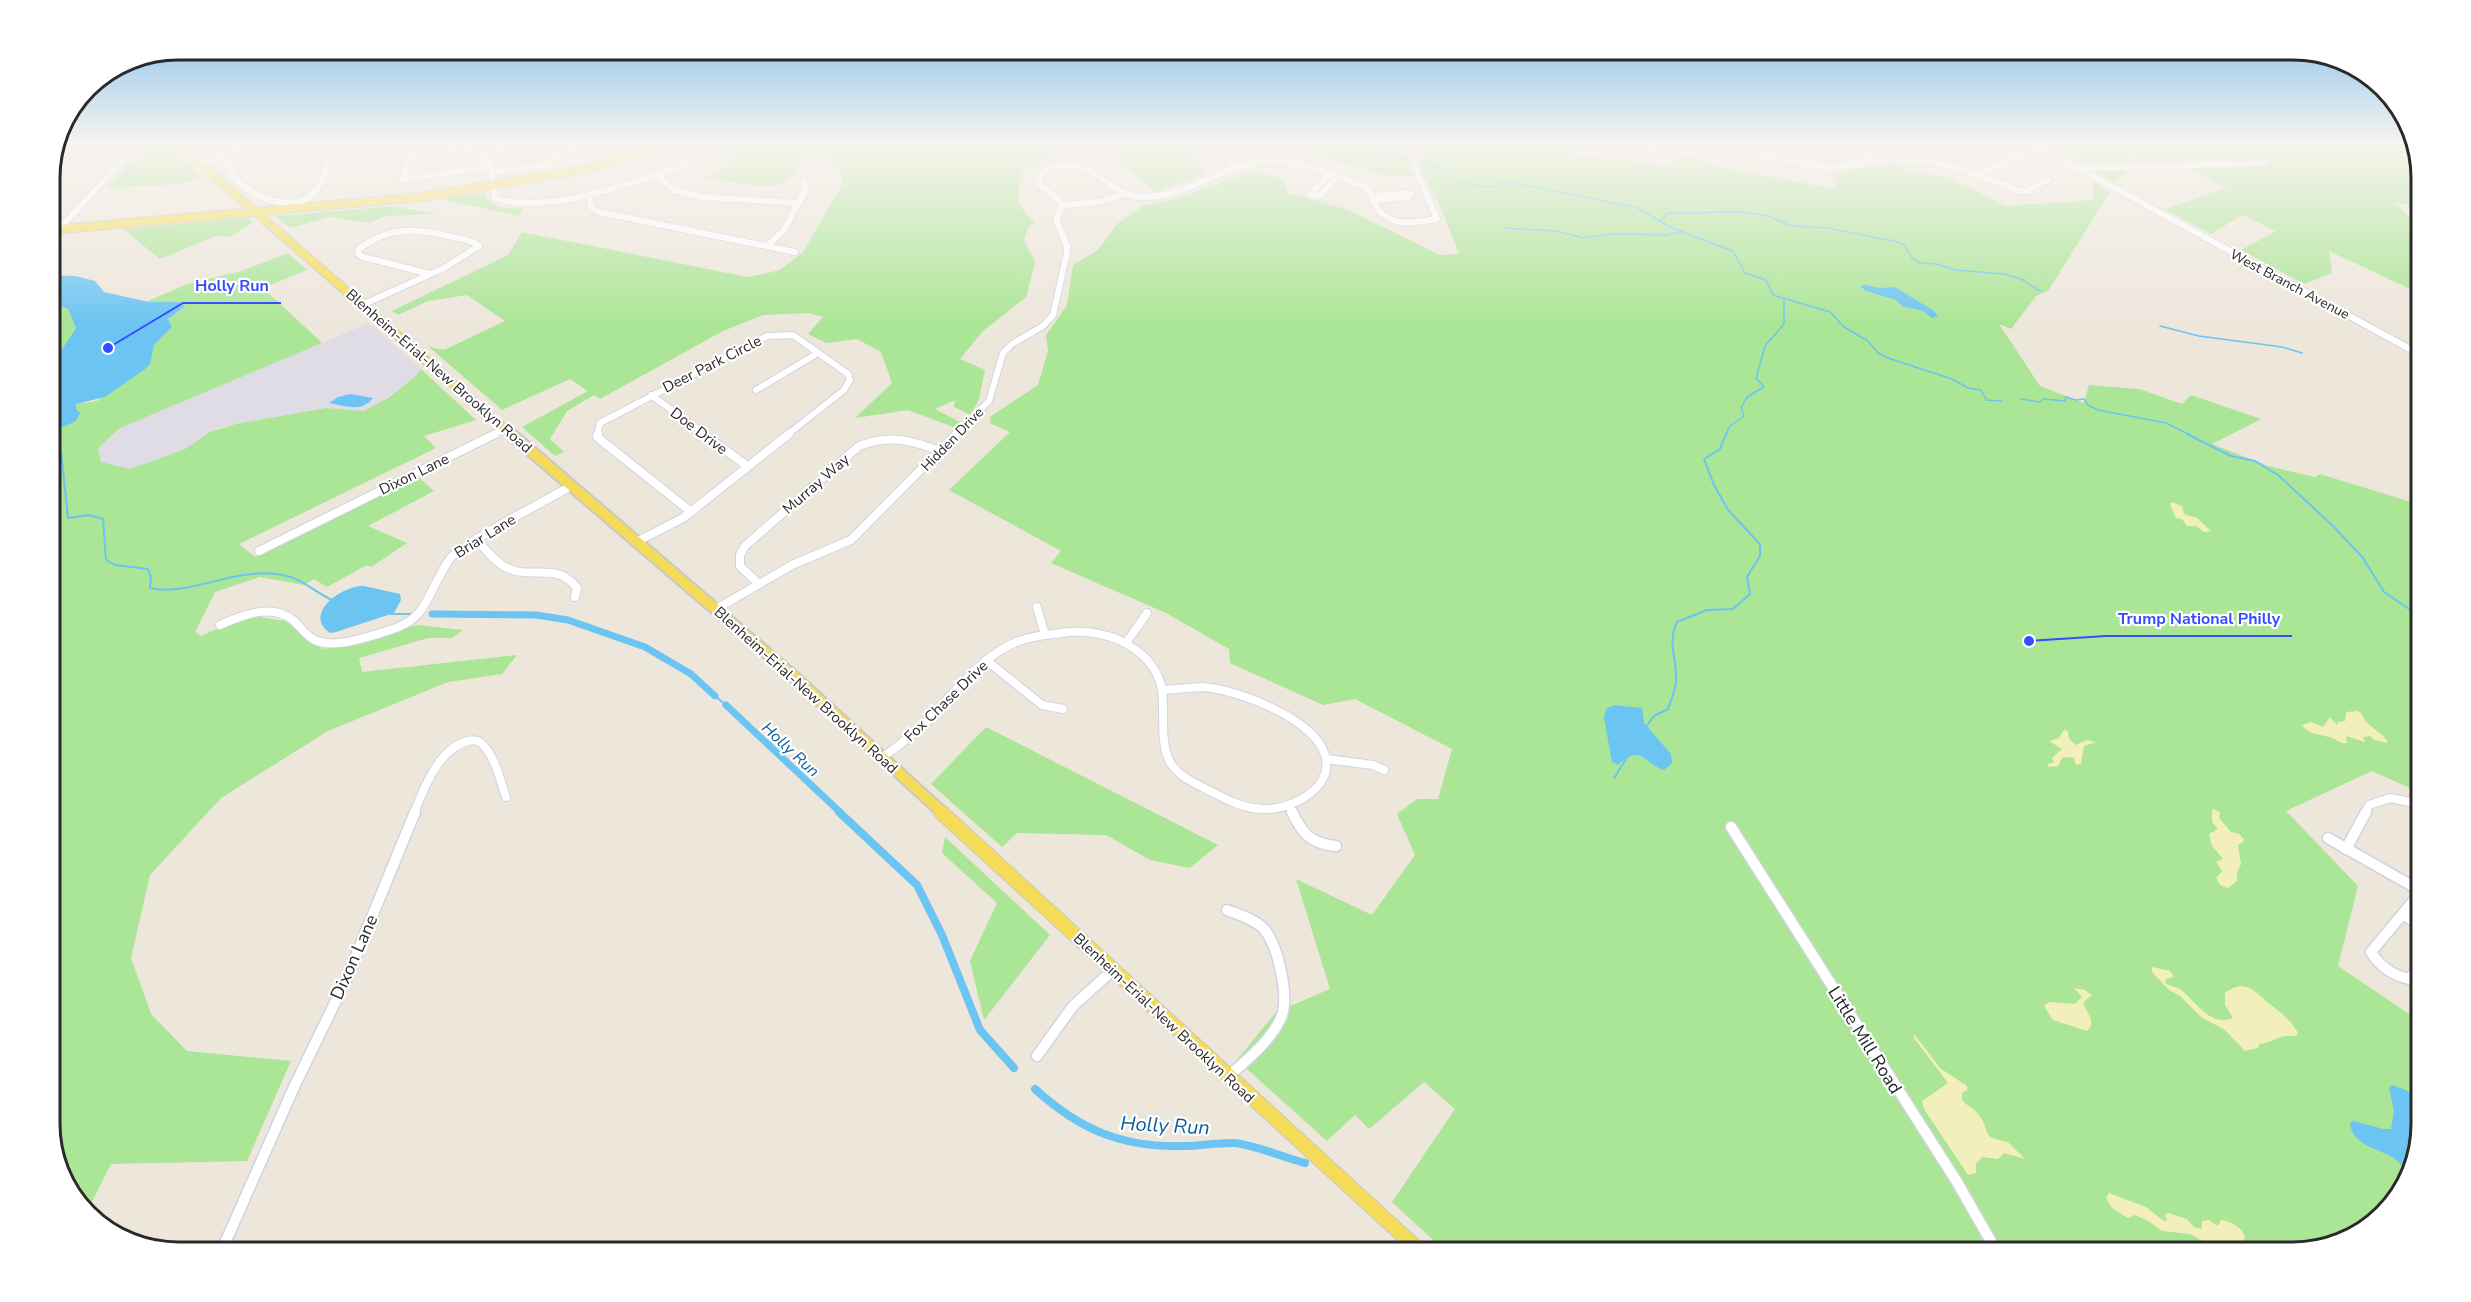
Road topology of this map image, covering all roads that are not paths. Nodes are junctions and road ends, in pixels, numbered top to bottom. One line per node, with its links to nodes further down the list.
1 (799, 203): 19 (street)
2 (83, 204): 18 (street)
3 (244, 204): 16 (main road)
4 (247, 204): 15 (main road, Blenheim-Erial-New Brooklyn Road)
5 (360, 204): 14 (main road)
6 (507, 204): 7 (street)
7 (533, 204)
8 (591, 204): 19 (street)
9 (1078, 204): 13 (street)
10 (1376, 204): 11 (street)
11 (1431, 204)
12 (2143, 204): 23 (street, West Branch Avenue)
13 (1062, 205): 28 (street, Hidden Drive)
14 (294, 210): 15 (main road); 17 (main road)
15 (260, 213): 16 (main road); 17 (main road, Blenheim-Erial-New Brooklyn Road)
16 (226, 215): 18 (main road)
17 (277, 228): 22 (main road, Blenheim-Erial-New Brooklyn Road)
18 (60, 229)
19 (767, 246): 20 (street)
20 (795, 252)
21 (430, 273): 21 (street); 22 (street)
22 (362, 305): 27 (main road, Blenheim-Erial-New Brooklyn Road)
23 (2411, 350)
24 (818, 353): 25 (street); 26 (street, Deer Park Circle); 29 (street, Deer Park Circle)
25 (756, 390)
26 (651, 395): 29 (street, Doe Drive); 31 (street, Deer Park Circle)
27 (505, 429): 30 (main road, Blenheim-Erial-New Brooklyn Road); 34 (street, Dixon Lane)
28 (940, 451): 35 (street, Hidden Drive); 35 (street, Murray Way)
29 (747, 466): 31 (street, Deer Park Circle)
30 (571, 486): 32 (street, Briar Lane); 33 (main road, Blenheim-Erial-New Brooklyn Road)
31 (690, 511): 33 (street, Deer Park Circle)
32 (476, 539): 36 (street); 40 (street, Briar Lane)
33 (638, 541): 38 (main road, Blenheim-Erial-New Brooklyn Road)
34 (259, 551)
35 (759, 584): 38 (street, Hidden Drive)
36 (575, 597)
37 (1037, 608): 41 (street)
38 (716, 609): 46 (main road, Blenheim-Erial-New Brooklyn Road)
39 (1147, 613): 42 (street)
40 (220, 625)
41 (1045, 635): 42 (street, Fox Chase Drive); 43 (street, Fox Chase Drive)
42 (1126, 643): 44 (street, Fox Chase Drive)
43 (986, 660): 45 (street); 46 (street, Fox Chase Drive)
44 (1161, 690): 47 (street); 51 (street, Fox Chase Drive)
45 (1063, 709)
46 (882, 758): 61 (main road, Blenheim-Erial-New Brooklyn Road)
47 (1326, 759): 48 (street); 51 (street, Fox Chase Drive)
48 (1384, 770)
49 (506, 797): 65 (street, Dixon Lane)
50 (2411, 802): 55 (street)
51 (1289, 806): 54 (street)
52 (1731, 827): 67 (street, Little Mill Road)
53 (2328, 838): 55 (street)
54 (1336, 846)
55 (2346, 849): 56 (street)
56 (2411, 885)
57 (2411, 904): 59 (street)
58 (1227, 910): 64 (street)
59 (2403, 914): 60 (street); 62 (street)
60 (2411, 919)
61 (1113, 970): 63 (street); 64 (main road, Blenheim-Erial-New Brooklyn Road)
62 (2411, 976)
63 (1037, 1056)
64 (1228, 1077): 66 (main road, Blenheim-Erial-New Brooklyn Road)
65 (225, 1242)
66 (1410, 1242)
67 (1991, 1242)

